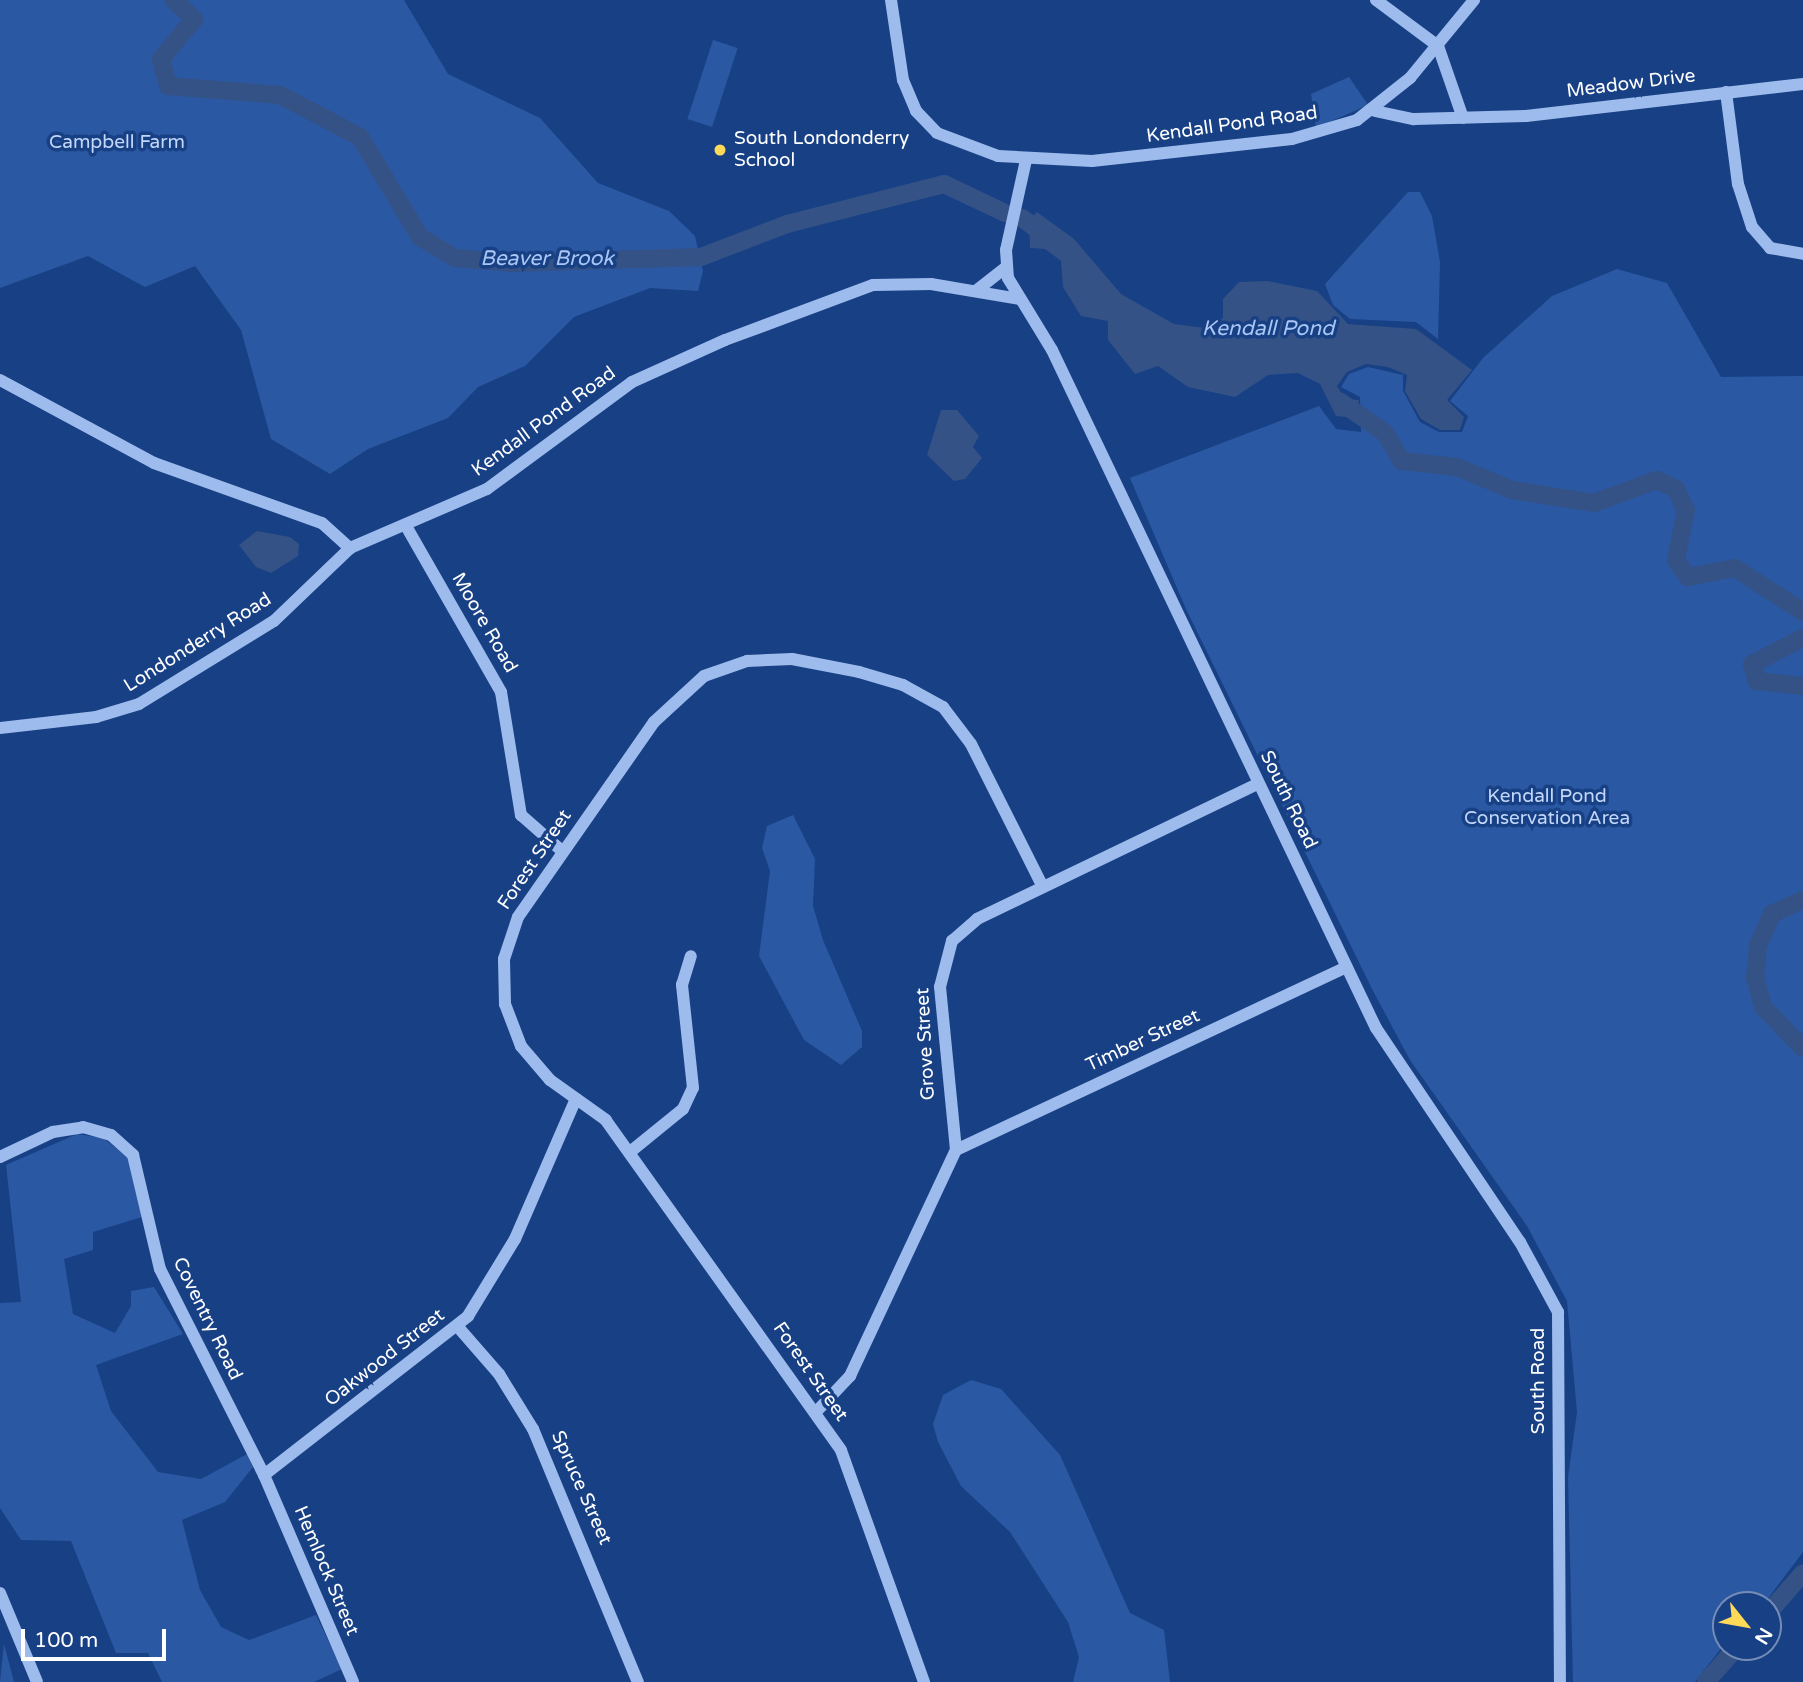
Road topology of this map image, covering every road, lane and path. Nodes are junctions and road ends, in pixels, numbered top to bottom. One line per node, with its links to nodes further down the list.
1 (891, 0): 9 (street)
2 (1376, 0): 4 (street)
3 (1474, 0): 4 (street, Kendall Pond Road)
4 (1438, 46): 7 (street, Kendall Pond Road); 8 (street)
5 (1803, 83): 6 (street, Meadow Drive)
6 (1726, 92): 8 (street, Meadow Drive); 10 (street)
7 (1375, 111): 8 (street, Meadow Drive); 9 (street, Kendall Pond Road)
8 (1463, 118)
9 (1026, 160): 11 (street)
10 (1803, 254)
11 (1005, 268): 12 (street); 13 (street, South Road)
12 (977, 290): 13 (street, Kendall Pond Road); 15 (street, Kendall Pond Road)
13 (1020, 299): 18 (street, South Road)
14 (0, 380): 16 (street)
15 (406, 526): 16 (street, Kendall Pond Road); 19 (street, Moore Road)
16 (350, 548): 17 (street, Londonderry Road)
17 (0, 728)
18 (1258, 784): 20 (street, Grove Street); 22 (street, South Road)
19 (562, 851): 20 (street, Forest Street); 23 (street, Forest Street)
20 (1043, 887): 24 (street, Grove Street)
21 (691, 956): 25 (street)
22 (1346, 967): 24 (street, Timber Street); 35 (street, South Road)
23 (576, 1099): 25 (street, Forest Street); 27 (street, Oakwood Street)
24 (956, 1150): 28 (street)
25 (630, 1152): 28 (street, Forest Street)
26 (0, 1157): 29 (street, Coventry Road)
27 (458, 1327): 29 (street, Oakwood Street); 33 (street, Spruce Street)
28 (816, 1412): 34 (street, Forest Street)
29 (264, 1475): 32 (street, Hemlock Street)
30 (2, 1601): 31 (street)
31 (37, 1682)
32 (354, 1682)
33 (638, 1682)
34 (924, 1682)
35 (1560, 1682)

